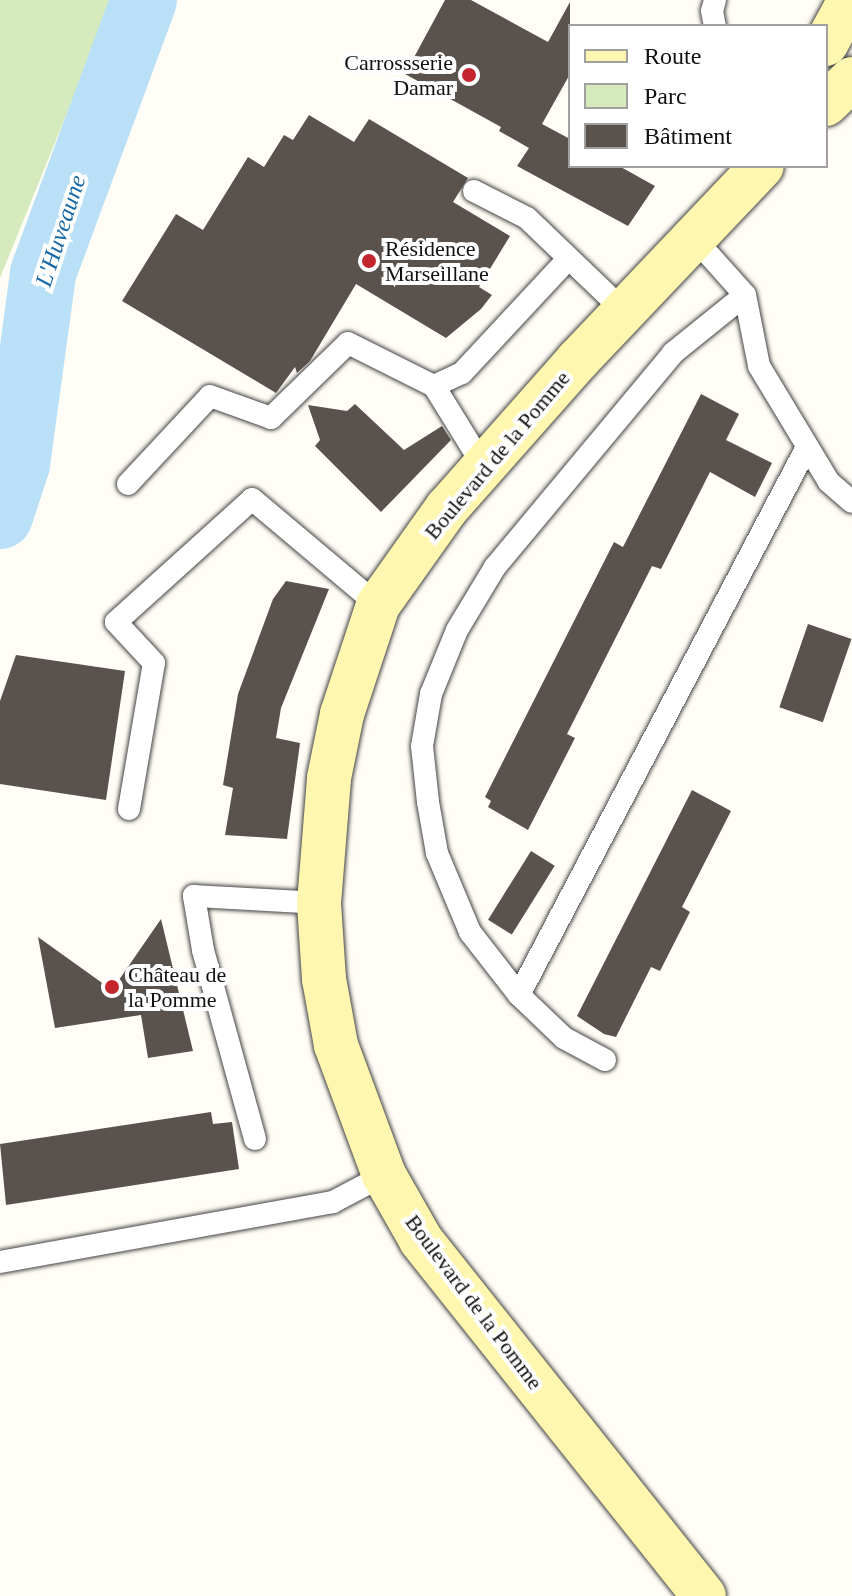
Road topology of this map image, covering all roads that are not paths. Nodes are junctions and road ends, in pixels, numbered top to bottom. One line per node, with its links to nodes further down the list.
1 (715, 0): 3 (lane)
2 (850, 0): 4 (main road)
3 (715, 24)
4 (828, 40)
5 (852, 79): 6 (main road)
6 (828, 102)
7 (759, 168): 8 (main road, Boulevard de la Pomme)
8 (741, 181): 10 (main road, Boulevard de la Pomme)
9 (474, 191): 11 (lane)
10 (694, 238): 12 (lane); 13 (main road, Boulevard de la Pomme)
11 (568, 259): 13 (lane); 14 (lane)
12 (745, 295): 15 (lane); 22 (lane)
13 (624, 311): 16 (main road, Boulevard de la Pomme)
14 (434, 386): 16 (lane); 17 (lane)
15 (807, 447): 18 (lane); 22 (lane)
16 (484, 467): 19 (main road, Boulevard de la Pomme)
17 (128, 484)
18 (852, 502)
19 (378, 605): 20 (lane); 21 (main road, Boulevard de la Pomme)
20 (129, 809)
21 (319, 903): 24 (lane); 25 (main road, Boulevard de la Pomme)
22 (519, 995): 23 (lane)
23 (605, 1060)
24 (255, 1139)
25 (384, 1175): 26 (lane); 27 (main road, Boulevard de la Pomme)
26 (0, 1262)
27 (704, 1596)

